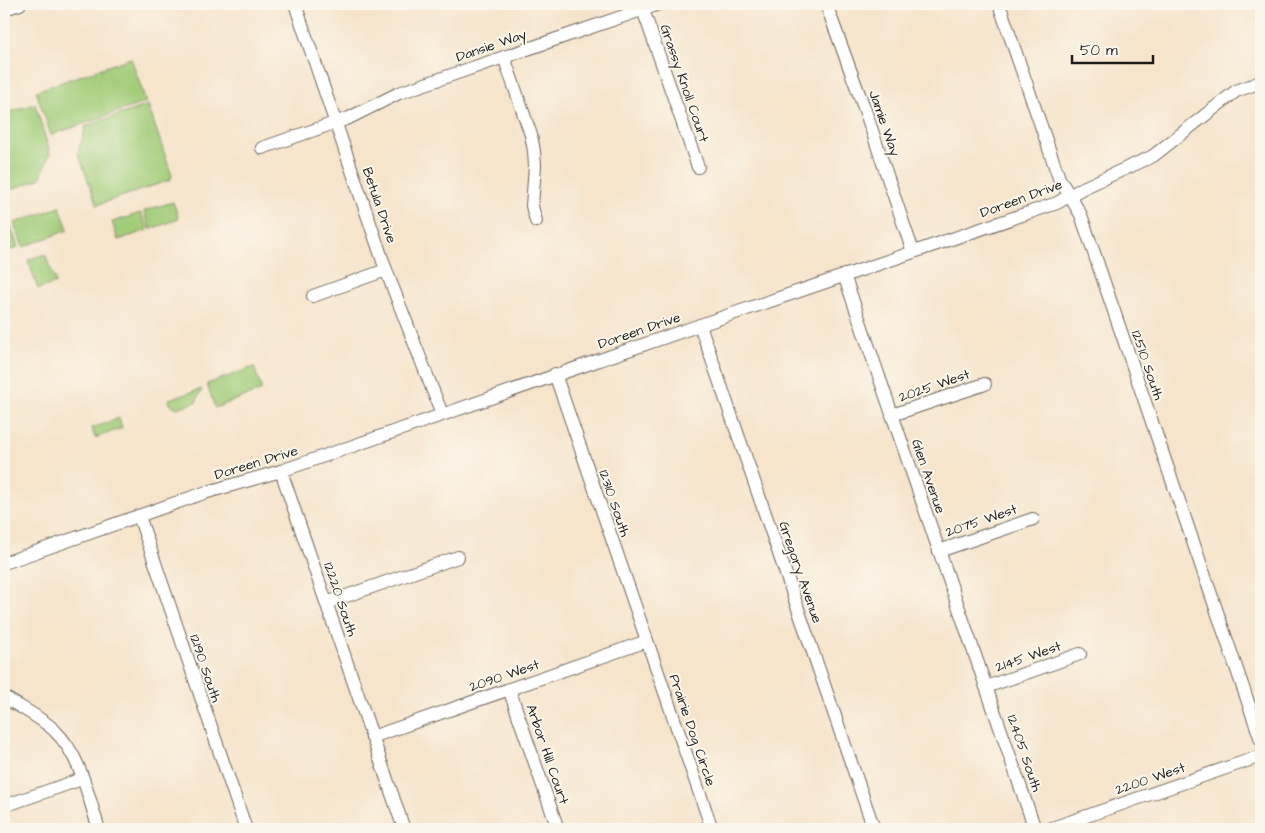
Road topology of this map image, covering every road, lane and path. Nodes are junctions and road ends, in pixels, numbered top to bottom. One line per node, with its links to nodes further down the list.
1 (20, 4): 7 (street)
2 (295, 4): 10 (street, Betula Drive)
3 (659, 4): 6 (street, Dansie Way)
4 (826, 4): 15 (street, Jamie Way)
5 (999, 4): 13 (street, 12510 South)
6 (642, 7): 8 (street, Dansie Way); 12 (street, Grassy Knoll Court)
7 (4, 9)
8 (504, 57): 10 (street, Dansie Way); 14 (street)
9 (1261, 82): 13 (street, Doreen Drive)
10 (336, 122): 11 (street, Dansie Way); 16 (street, Betula Drive)
11 (262, 148)
12 (698, 167)
13 (1070, 196): 15 (street, Doreen Drive); 37 (street, 12510 South)
14 (536, 221)
15 (913, 252): 17 (street, Doreen Drive)
16 (386, 270): 18 (street); 22 (street, Betula Drive)
17 (844, 276): 19 (street, Doreen Drive); 23 (street, Glen Avenue)
18 (313, 296)
19 (700, 325): 20 (street, Doreen Drive); 46 (street, Gregory Avenue)
20 (555, 374): 22 (street, Doreen Drive); 31 (street, 12310 South)
21 (985, 384): 23 (street, 2025 West)
22 (442, 414): 24 (street, Doreen Drive)
23 (892, 415): 27 (street, Glen Avenue)
24 (281, 471): 25 (street, Doreen Drive); 30 (street, 12220 South)
25 (139, 516): 29 (street, Doreen Drive); 42 (street, 12190 South)
26 (1034, 518): 27 (street, 2075 West)
27 (939, 551): 33 (street, Glen Avenue)
28 (458, 557): 30 (street)
29 (4, 563)
30 (326, 603): 36 (street, 12220 South)
31 (647, 641): 34 (street, 2090 West); 45 (street, Prairie Dog Circle)
32 (1080, 654): 33 (street, 2145 West)
33 (986, 687): 47 (street, 12405 South)
34 (509, 689): 36 (street, 2090 West); 44 (street, Arbor Hill Court)
35 (4, 697): 39 (street)
36 (372, 736): 43 (street, 12220 South)
37 (1261, 740)
38 (1261, 756): 48 (street, 2200 West)
39 (82, 779): 40 (street); 41 (street)
40 (4, 806)
41 (99, 829)
42 (246, 829)
43 (404, 829)
44 (558, 829)
45 (712, 829)
46 (874, 829)
47 (1035, 829)
48 (1049, 829)

